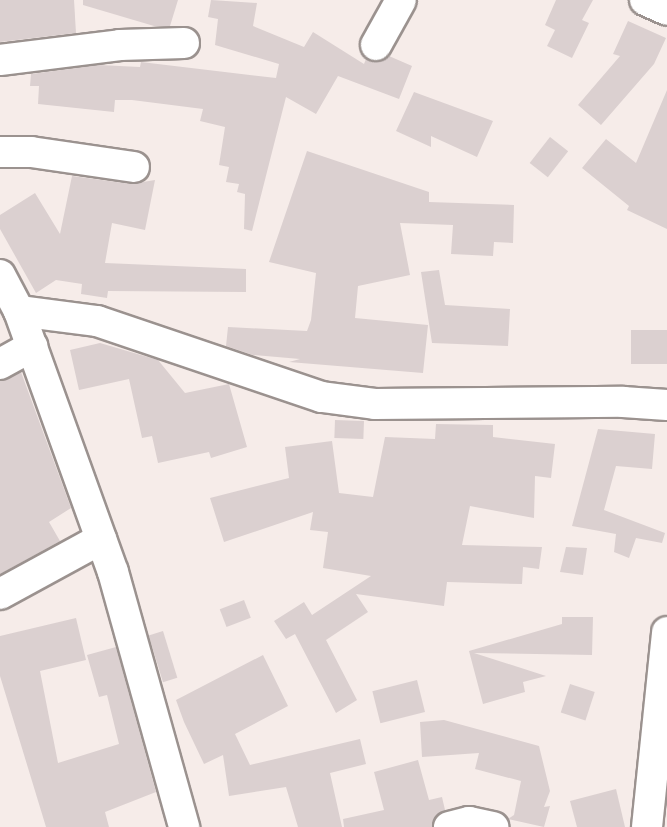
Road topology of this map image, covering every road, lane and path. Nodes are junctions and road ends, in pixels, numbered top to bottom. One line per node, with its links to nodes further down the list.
1 (401, 0): 5 (street)
2 (645, 0): 3 (street)
3 (667, 10)
4 (184, 43): 6 (street)
5 (376, 45)
6 (0, 60)
7 (0, 152): 8 (street)
8 (134, 167)
9 (0, 275): 10 (street)
10 (19, 311): 11 (street); 13 (street)
11 (32, 346): 12 (street); 14 (street)
12 (0, 364)
13 (667, 405)
14 (101, 539): 15 (street); 17 (street)
15 (0, 594)
16 (667, 632): 20 (street)
17 (184, 827)
18 (449, 827): 19 (street)
19 (493, 827)
20 (647, 827)

